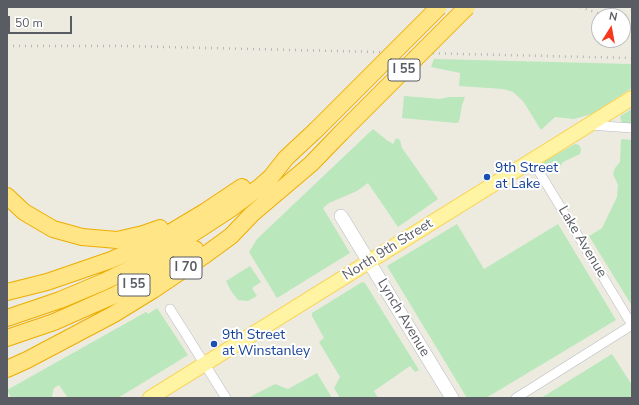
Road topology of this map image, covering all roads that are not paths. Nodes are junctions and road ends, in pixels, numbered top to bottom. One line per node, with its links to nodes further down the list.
1 (439, 7): 6 (highway, I 55, bridge)
2 (467, 7): 10 (highway, I 55, bridge)
3 (632, 98): 4 (main road, North 9th Street)
4 (589, 125): 5 (street); 7 (main road, North 9th Street)
5 (632, 128)
6 (286, 158): 9 (highway); 16 (highway, I 55)
7 (532, 160): 12 (main road, North 9th Street); 17 (street, Lake Avenue)
8 (7, 196): 9 (highway)
9 (206, 211): 13 (highway)
10 (252, 214): 15 (highway, I 70); 18 (highway, I 55)
11 (341, 216): 12 (street, Lynch Avenue)
12 (369, 263): 19 (main road, North 9th Street); 24 (street, Lynch Avenue)
13 (7, 292)
14 (170, 309): 19 (street)
15 (114, 314): 20 (highway, I 70); 21 (highway)
16 (7, 318)
17 (632, 325): 25 (street)
18 (7, 338)
19 (205, 364): 22 (main road, North 9th Street); 23 (street)
20 (7, 369)
21 (7, 380)
22 (150, 398)
23 (226, 398)
24 (452, 398)
25 (516, 398)

